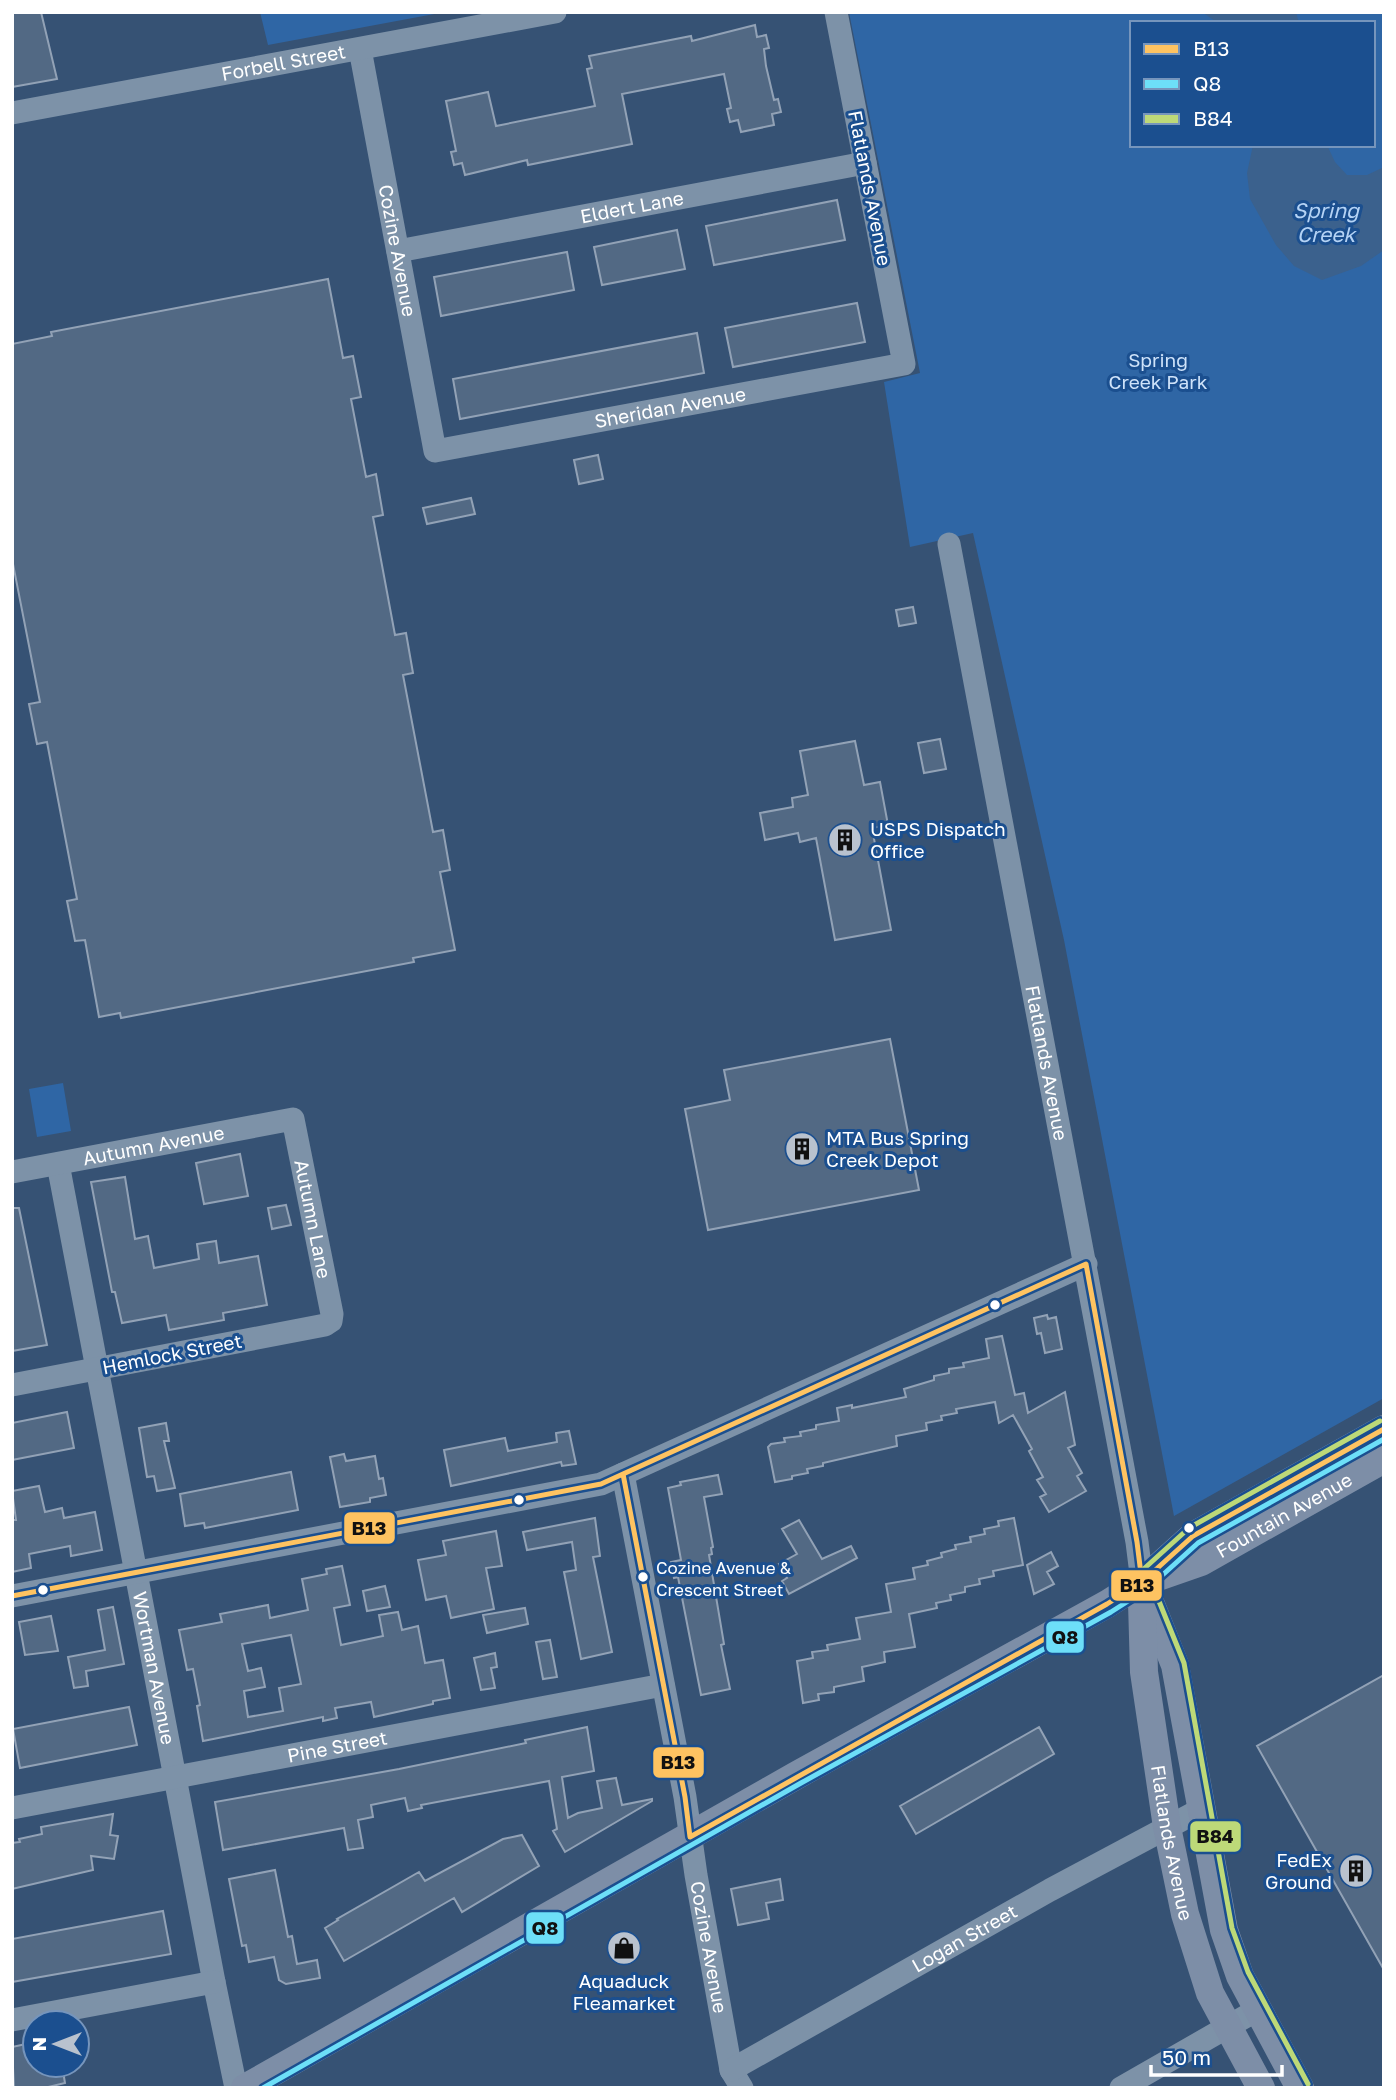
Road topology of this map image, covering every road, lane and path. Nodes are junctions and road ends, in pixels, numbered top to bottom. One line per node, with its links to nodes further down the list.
1 (555, 12): 3 (street, Forbell Street)
2 (836, 12): 5 (street, Flatlands Avenue)
3 (360, 49): 4 (street, Forbell Street); 6 (street, Cozine Avenue)
4 (12, 113)
5 (865, 163): 6 (street, Eldert Lane); 7 (street, Flatlands Avenue)
6 (398, 251): 8 (street, Cozine Avenue)
7 (904, 364): 8 (street, Sheridan Avenue)
8 (435, 451)
9 (949, 544): 13 (street, Flatlands Avenue)
10 (293, 1119): 11 (street, Autumn Avenue); 14 (street, Autumn Lane)
11 (58, 1164): 12 (street, Autumn Avenue); 15 (street, Wortman Avenue)
12 (12, 1172)
13 (1086, 1264): 19 (street); 21 (street, Flatlands Avenue)
14 (331, 1321): 15 (street, Hemlock Street)
15 (97, 1369): 16 (street, Hemlock Street); 20 (street, Wortman Avenue)
16 (12, 1385)
17 (1384, 1429): 21 (main road, Fountain Avenue)
18 (1384, 1459): 21 (main road, Fountain Avenue)
19 (623, 1474): 20 (street); 23 (street, Cozine Avenue)
20 (135, 1573): 22 (street); 24 (street, Wortman Avenue)
21 (1142, 1582): 26 (main road, Flatlands Avenue); 27 (main road, Flatlands Avenue); 28 (main road, Fountain Avenue)
22 (12, 1595)
23 (663, 1685): 24 (street, Pine Street); 28 (street, Cozine Avenue)
24 (175, 1777): 25 (street, Pine Street); 29 (street, Wortman Avenue)
25 (12, 1808)
26 (1200, 1810): 27 (street, Logan Street); 30 (main road, Flatlands Avenue)
27 (1167, 1827): 32 (main road, Flatlands Avenue); 33 (street, Logan Street)
28 (690, 1837): 33 (street, Cozine Avenue); 35 (main road, Fountain Avenue)
29 (214, 1982): 31 (street); 34 (street, Wortman Avenue)
30 (1257, 2010): 32 (street); 38 (main road, Flatlands Avenue)
31 (12, 2020)
32 (1227, 2027): 36 (street); 37 (main road, Flatlands Avenue)
33 (736, 2079)
34 (236, 2088)
35 (245, 2088)
36 (1121, 2088)
37 (1261, 2088)
38 (1300, 2088)

